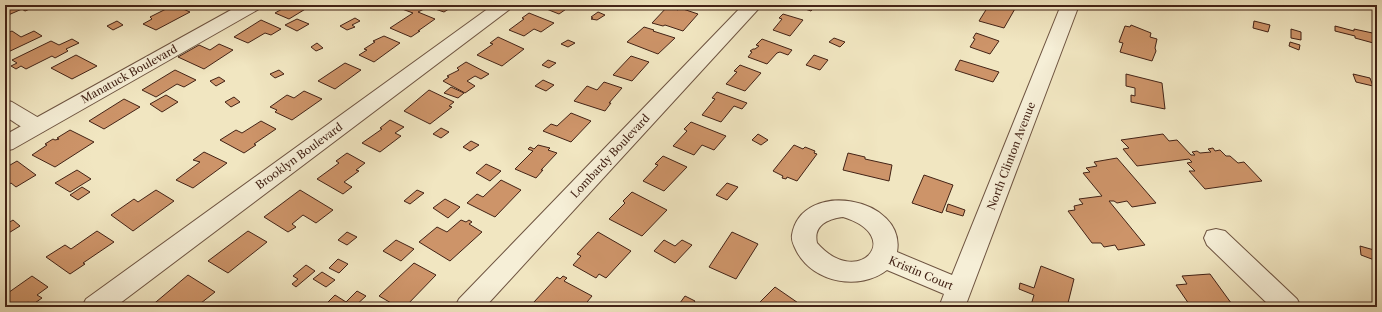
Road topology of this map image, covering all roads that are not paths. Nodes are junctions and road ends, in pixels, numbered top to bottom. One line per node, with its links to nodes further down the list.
1 (253, 5): 6 (street, Manatuck Boulevard)
2 (504, 5): 11 (street, Brooklyn Boulevard)
3 (753, 5): 12 (street, Lombardy Boulevard)
4 (1070, 5): 10 (street, North Clinton Avenue)
5 (5, 107): 6 (street)
6 (36, 126): 7 (street, Manatuck Boulevard)
7 (5, 144)
8 (1216, 238): 13 (street)
9 (884, 257): 10 (street, Kristin Court)
10 (955, 298)
11 (95, 307)
12 (468, 307)
13 (1288, 307)

